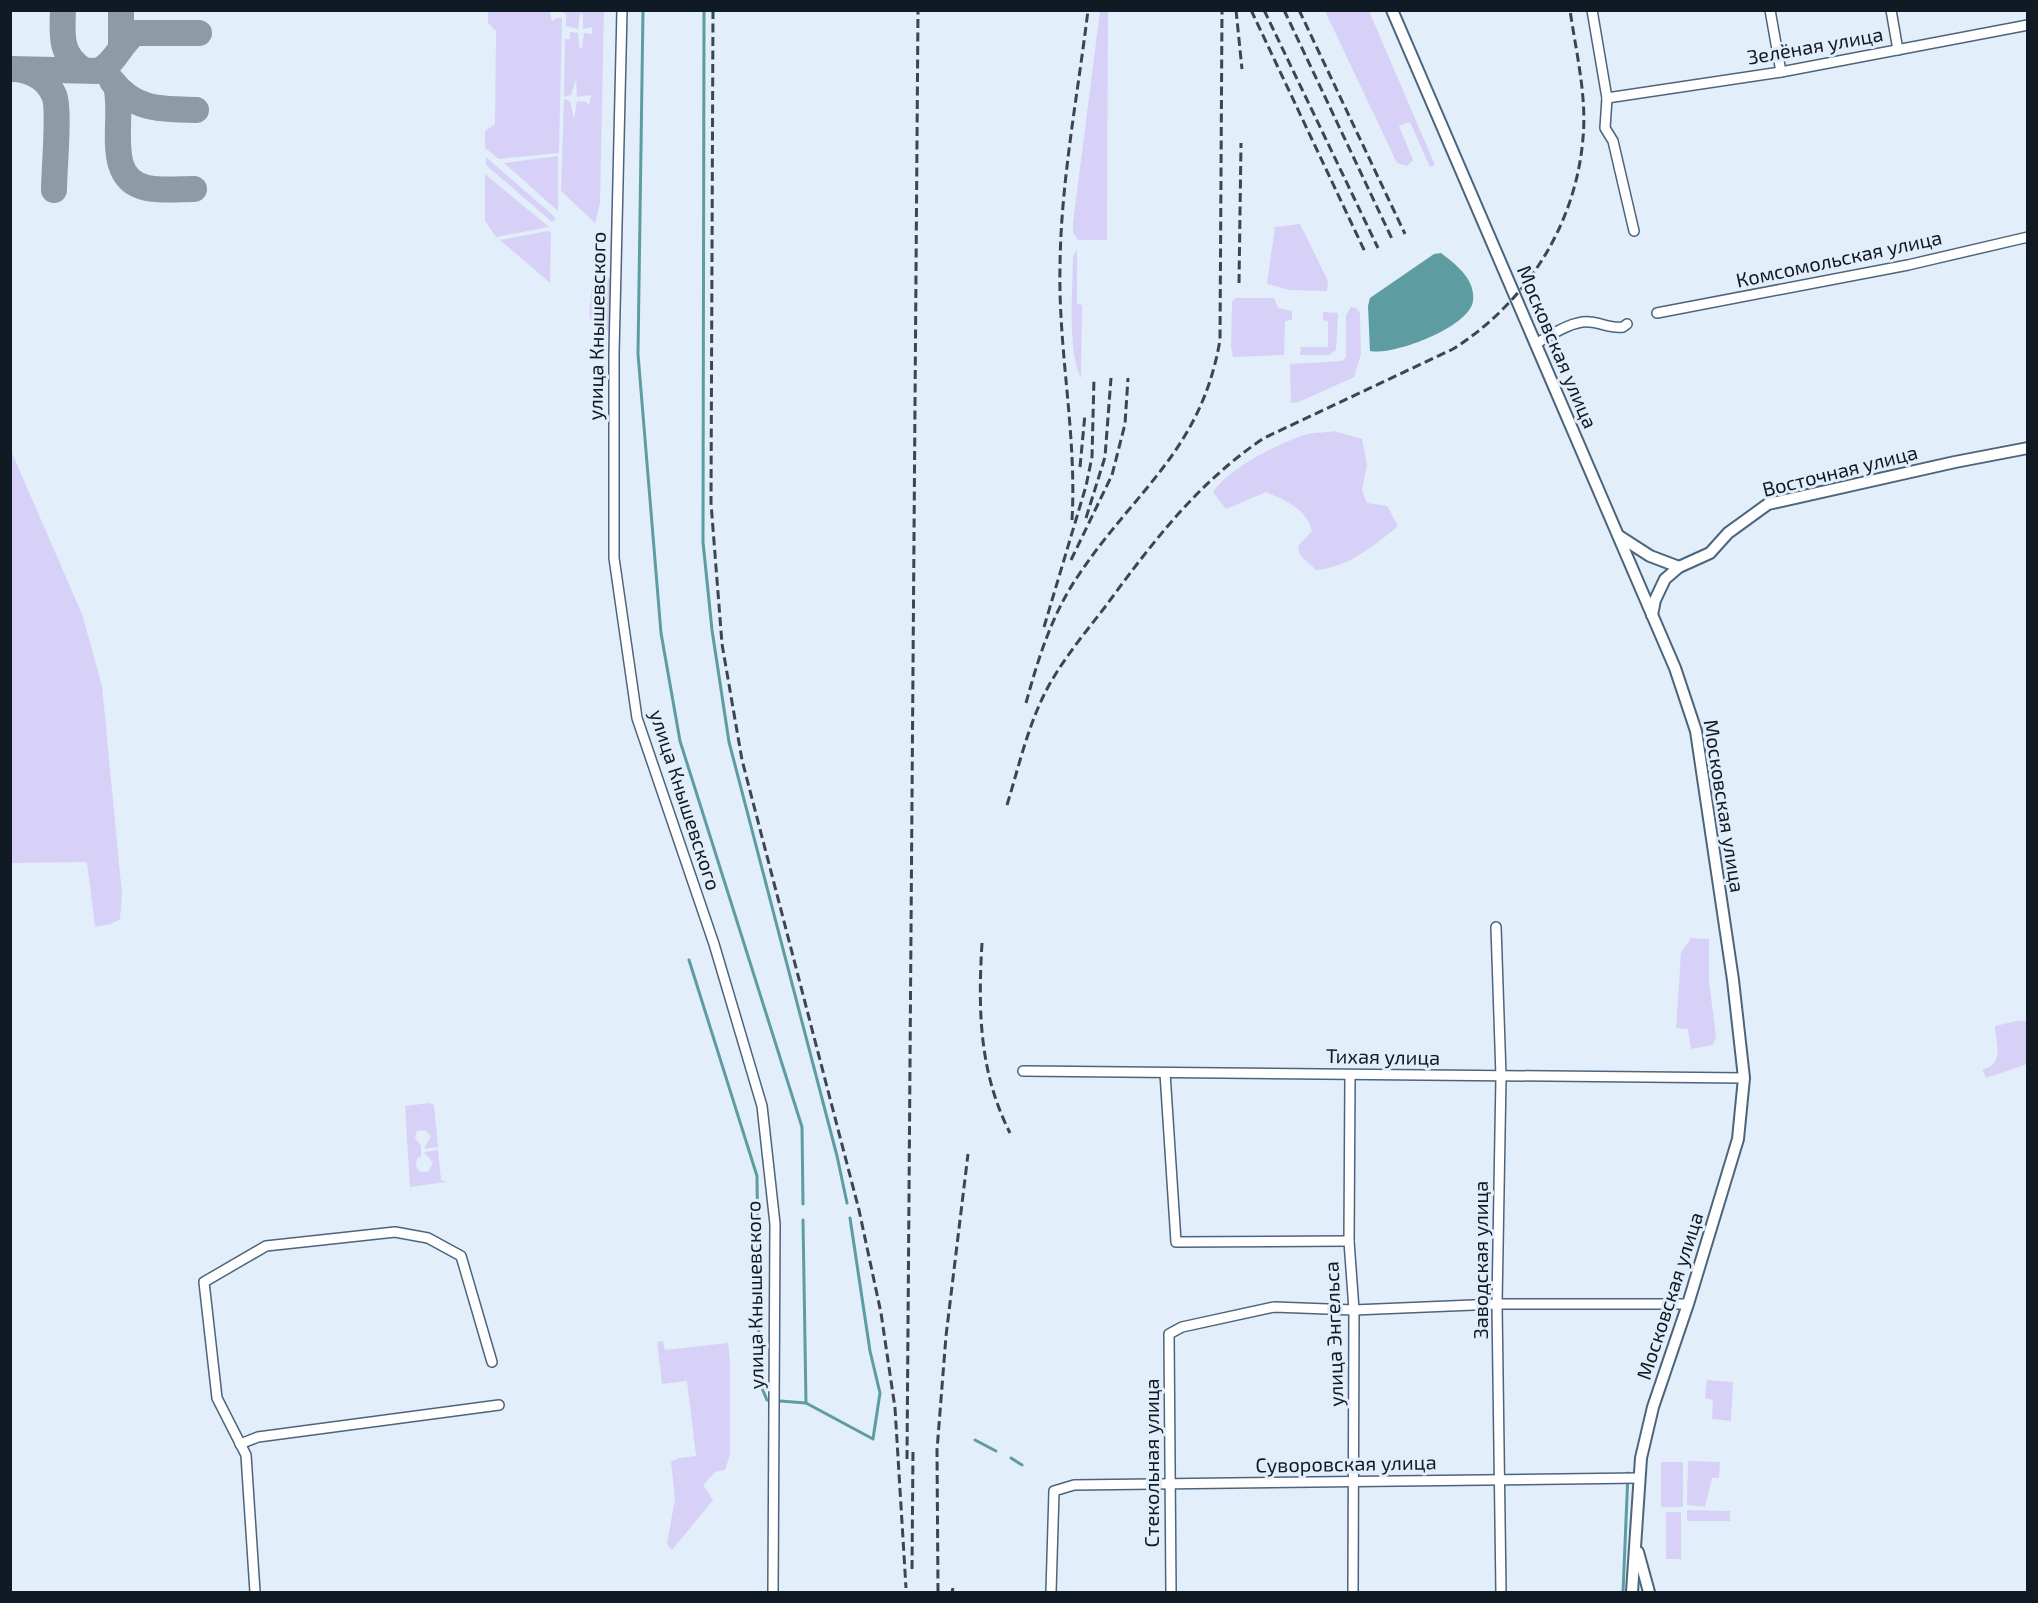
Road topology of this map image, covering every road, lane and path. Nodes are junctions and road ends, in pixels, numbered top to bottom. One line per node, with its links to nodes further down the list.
1 (622, 10): 40 (street, улица Кнышевского)
2 (1392, 10): 14 (street, Московская улица)
3 (1592, 10): 9 (street)
4 (1770, 10): 8 (street)
5 (1891, 10): 7 (street)
6 (2028, 25): 7 (street, Зелёная улица)
7 (1898, 50): 8 (street, Зелёная улица)
8 (1781, 72): 9 (street, Зелёная улица)
9 (1607, 98): 10 (street)
10 (1635, 231)
11 (2028, 237): 12 (street, Комсомольская улица)
12 (1658, 313)
13 (1627, 324): 14 (street)
14 (1537, 343): 16 (street, Московская улица)
15 (2028, 448): 18 (street, Восточная улица)
16 (1617, 535): 17 (street); 19 (street, Московская улица)
17 (1650, 556): 18 (street); 19 (street)
18 (1679, 567): 20 (street)
19 (1631, 568): 20 (street, Московская улица)
20 (1652, 615): 26 (street, Московская улица)
21 (1496, 927): 25 (street, Заводская улица)
22 (1023, 1071): 23 (street, Тихая улица)
23 (1165, 1073): 24 (street, Тихая улица); 27 (street)
24 (1350, 1075): 25 (street, Тихая улица); 27 (street, улица Энгельса)
25 (1501, 1076): 26 (street, Тихая улица); 28 (street, Заводская улица)
26 (1744, 1078): 29 (street, Московская улица)
27 (1349, 1241): 30 (street, улица Энгельса)
28 (1497, 1304): 29 (street); 30 (street); 35 (street, Заводская улица)
29 (1688, 1304): 34 (street, Московская улица)
30 (1354, 1310): 36 (street, улица Энгельса); 37 (street, Стекольная улица)
31 (492, 1362): 33 (street)
32 (499, 1405): 33 (street)
33 (240, 1444): 39 (street)
34 (1638, 1478): 35 (street, Суворовская улица); 38 (street, Московская улица)
35 (1501, 1480): 36 (street, Суворовская улица); 44 (street, Заводская улица)
36 (1354, 1482): 37 (street, Суворовская улица); 43 (street, улица Энгельса)
37 (1170, 1484): 41 (street, Суворовская улица); 42 (street, Стекольная улица)
38 (1636, 1543): 45 (street, Московская улица); 46 (street, Московская улица)
39 (255, 1593)
40 (772, 1593)
41 (1051, 1593)
42 (1171, 1593)
43 (1353, 1593)
44 (1501, 1593)
45 (1632, 1593)
46 (1649, 1593)

